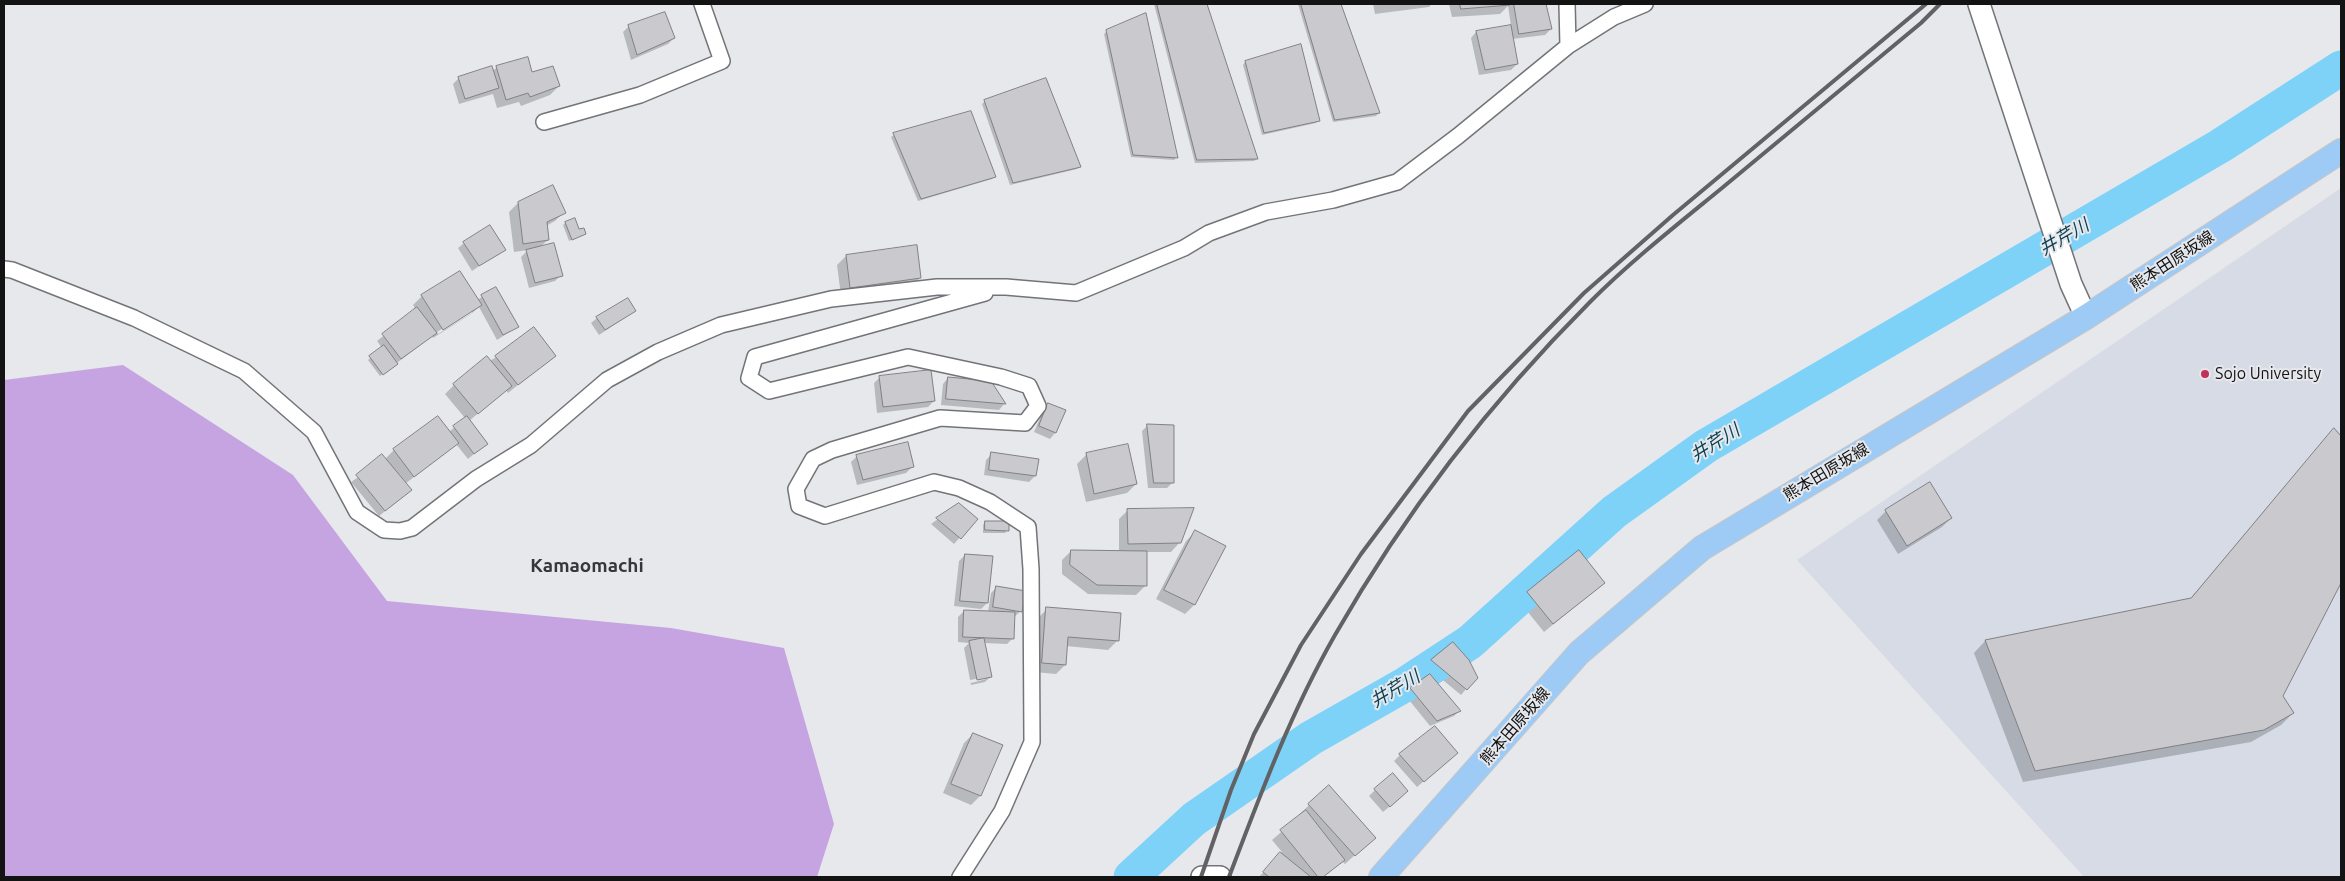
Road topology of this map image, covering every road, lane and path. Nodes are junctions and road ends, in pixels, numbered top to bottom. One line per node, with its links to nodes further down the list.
1 (702, 4): 6 (street)
2 (1567, 4): 5 (street)
3 (1645, 4): 5 (street)
4 (1979, 4): 10 (street)
5 (1568, 46): 9 (street)
6 (544, 122)
7 (2341, 151): 10 (main road, 熊本田原坂線)
8 (4, 268): 9 (street)
9 (1006, 287): 11 (street)
10 (2086, 317): 14 (main road, 熊本田原坂線)
11 (960, 877)
12 (1202, 877): 13 (street)
13 (1220, 877)
14 (1381, 877)

